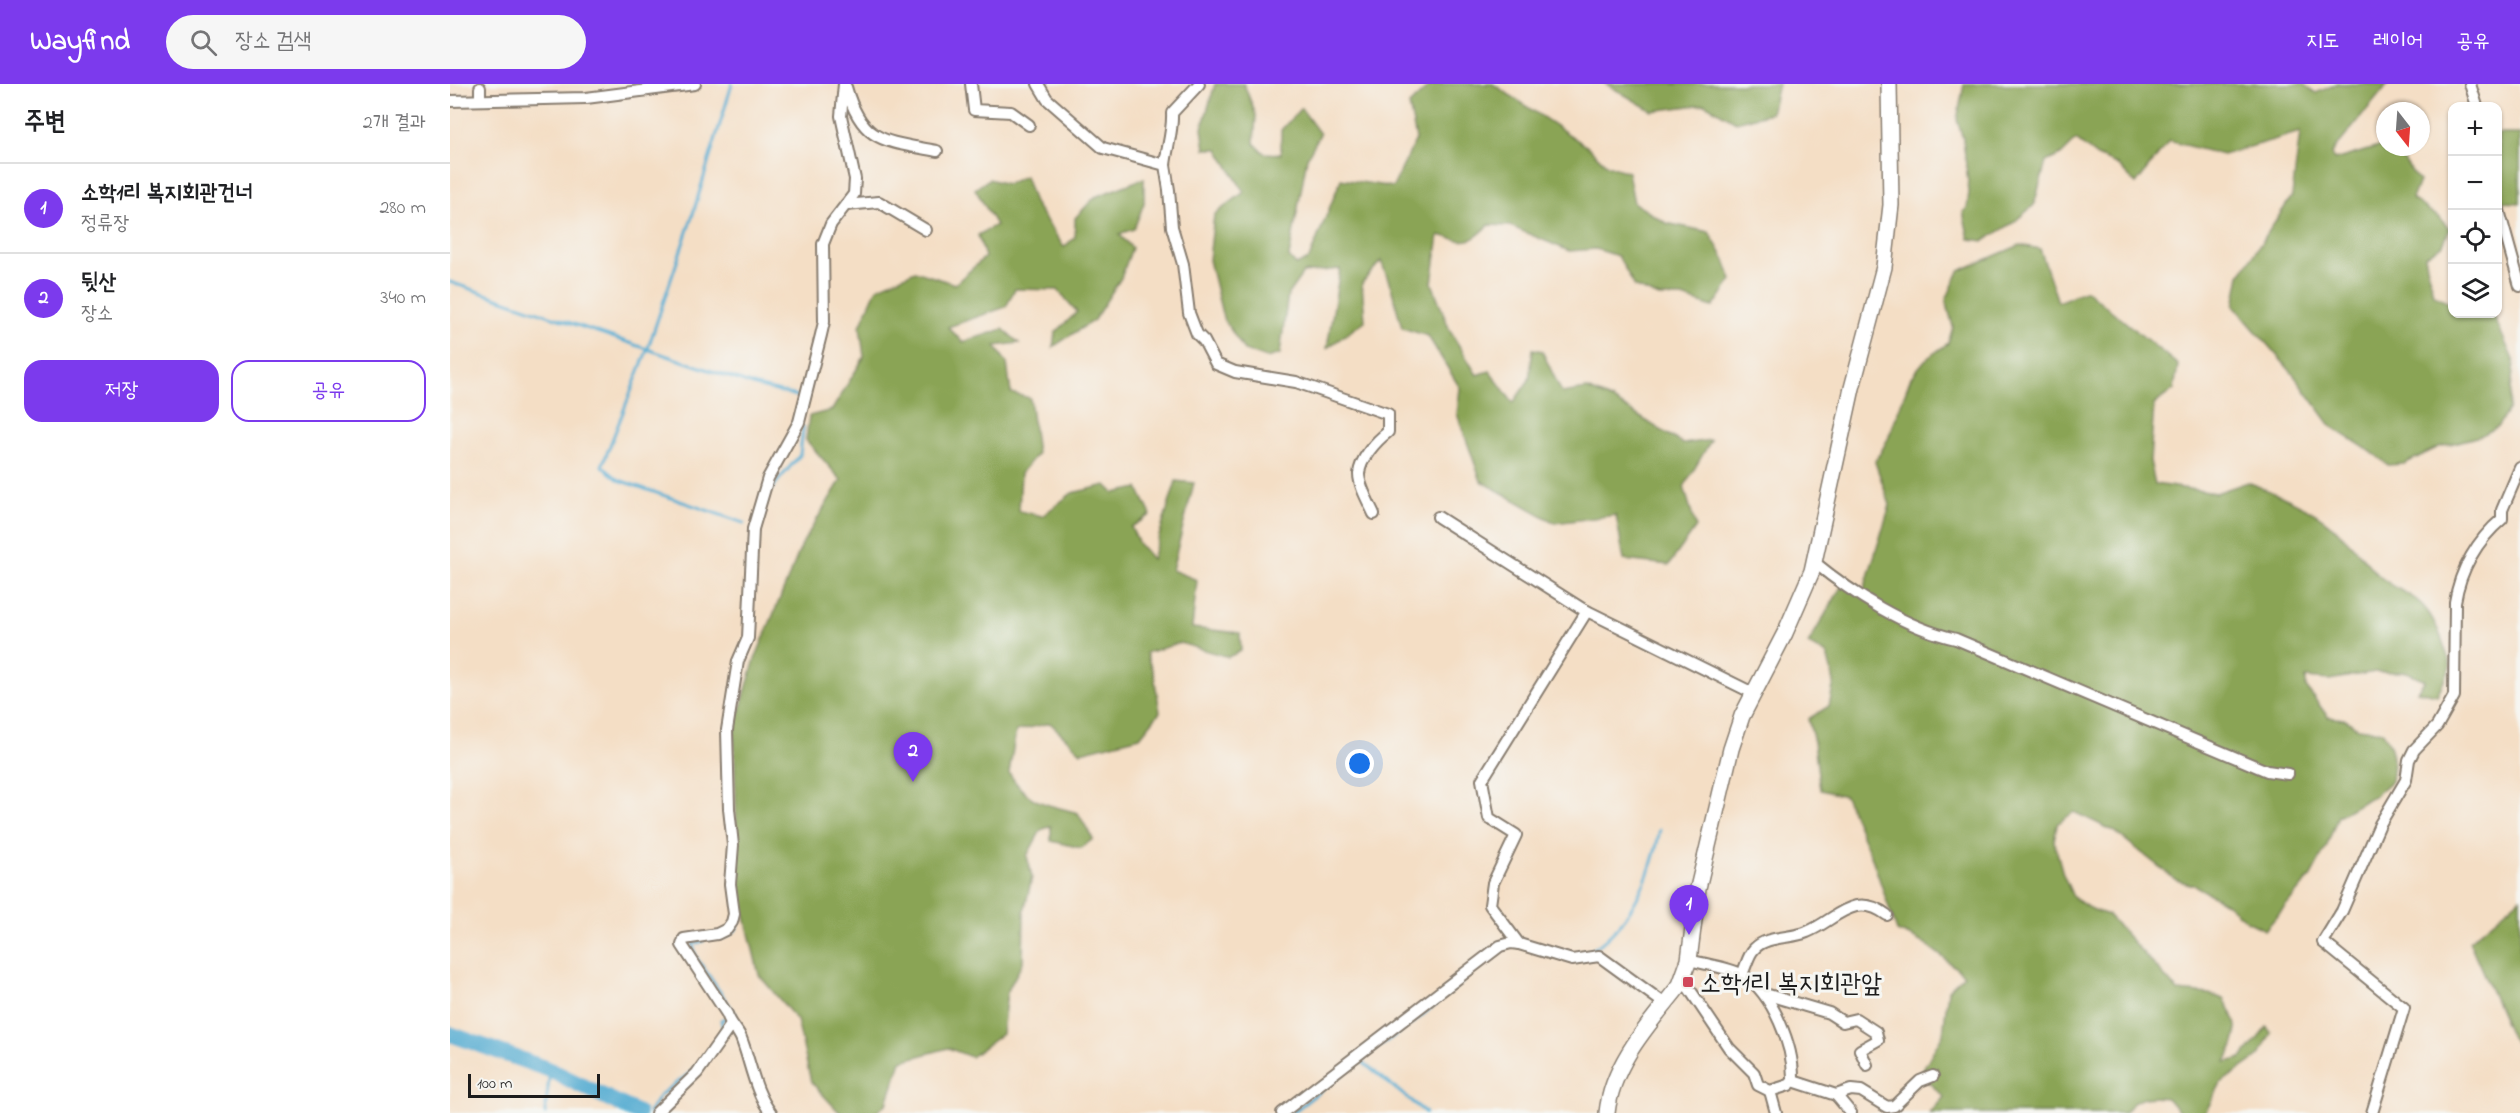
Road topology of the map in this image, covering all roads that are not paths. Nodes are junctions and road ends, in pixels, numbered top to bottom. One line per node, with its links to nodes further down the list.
1 (695, 84): 9 (street)
2 (845, 84): 13 (street); 15 (street)
3 (971, 84): 12 (street)
4 (1038, 84): 14 (street)
5 (1199, 84): 14 (street)
6 (1889, 84): 22 (street)
7 (2470, 84): 11 (street)
8 (480, 88): 9 (street)
9 (480, 100): 10 (street)
10 (450, 101)
11 (2476, 102)
12 (1029, 124)
13 (937, 152)
14 (1165, 165): 20 (street)
15 (846, 205): 17 (street); 32 (street)
16 (2499, 210): 18 (street)
17 (926, 230)
18 (2520, 286)
19 (2520, 468): 44 (street)
20 (1374, 514)
21 (1438, 517): 23 (street)
22 (1814, 562): 24 (street); 25 (street)
23 (1587, 611): 24 (street); 27 (street)
24 (1753, 693): 28 (street)
25 (2288, 774)
26 (1887, 915): 29 (street)
27 (1519, 944): 31 (street); 40 (street)
28 (1687, 967): 29 (street); 31 (street); 36 (street)
29 (1742, 974): 30 (street)
30 (1765, 994): 33 (street); 35 (street)
31 (1665, 1004): 41 (street)
32 (729, 1019): 38 (street); 39 (street)
33 (1867, 1065)
34 (1933, 1076): 37 (street)
35 (1793, 1081): 36 (street); 37 (street)
36 (1770, 1091): 42 (street)
37 (1836, 1095): 43 (street)
38 (656, 1113)
39 (771, 1113)
40 (1282, 1113)
41 (1607, 1113)
42 (1776, 1113)
43 (1851, 1113)
44 (2372, 1113)

